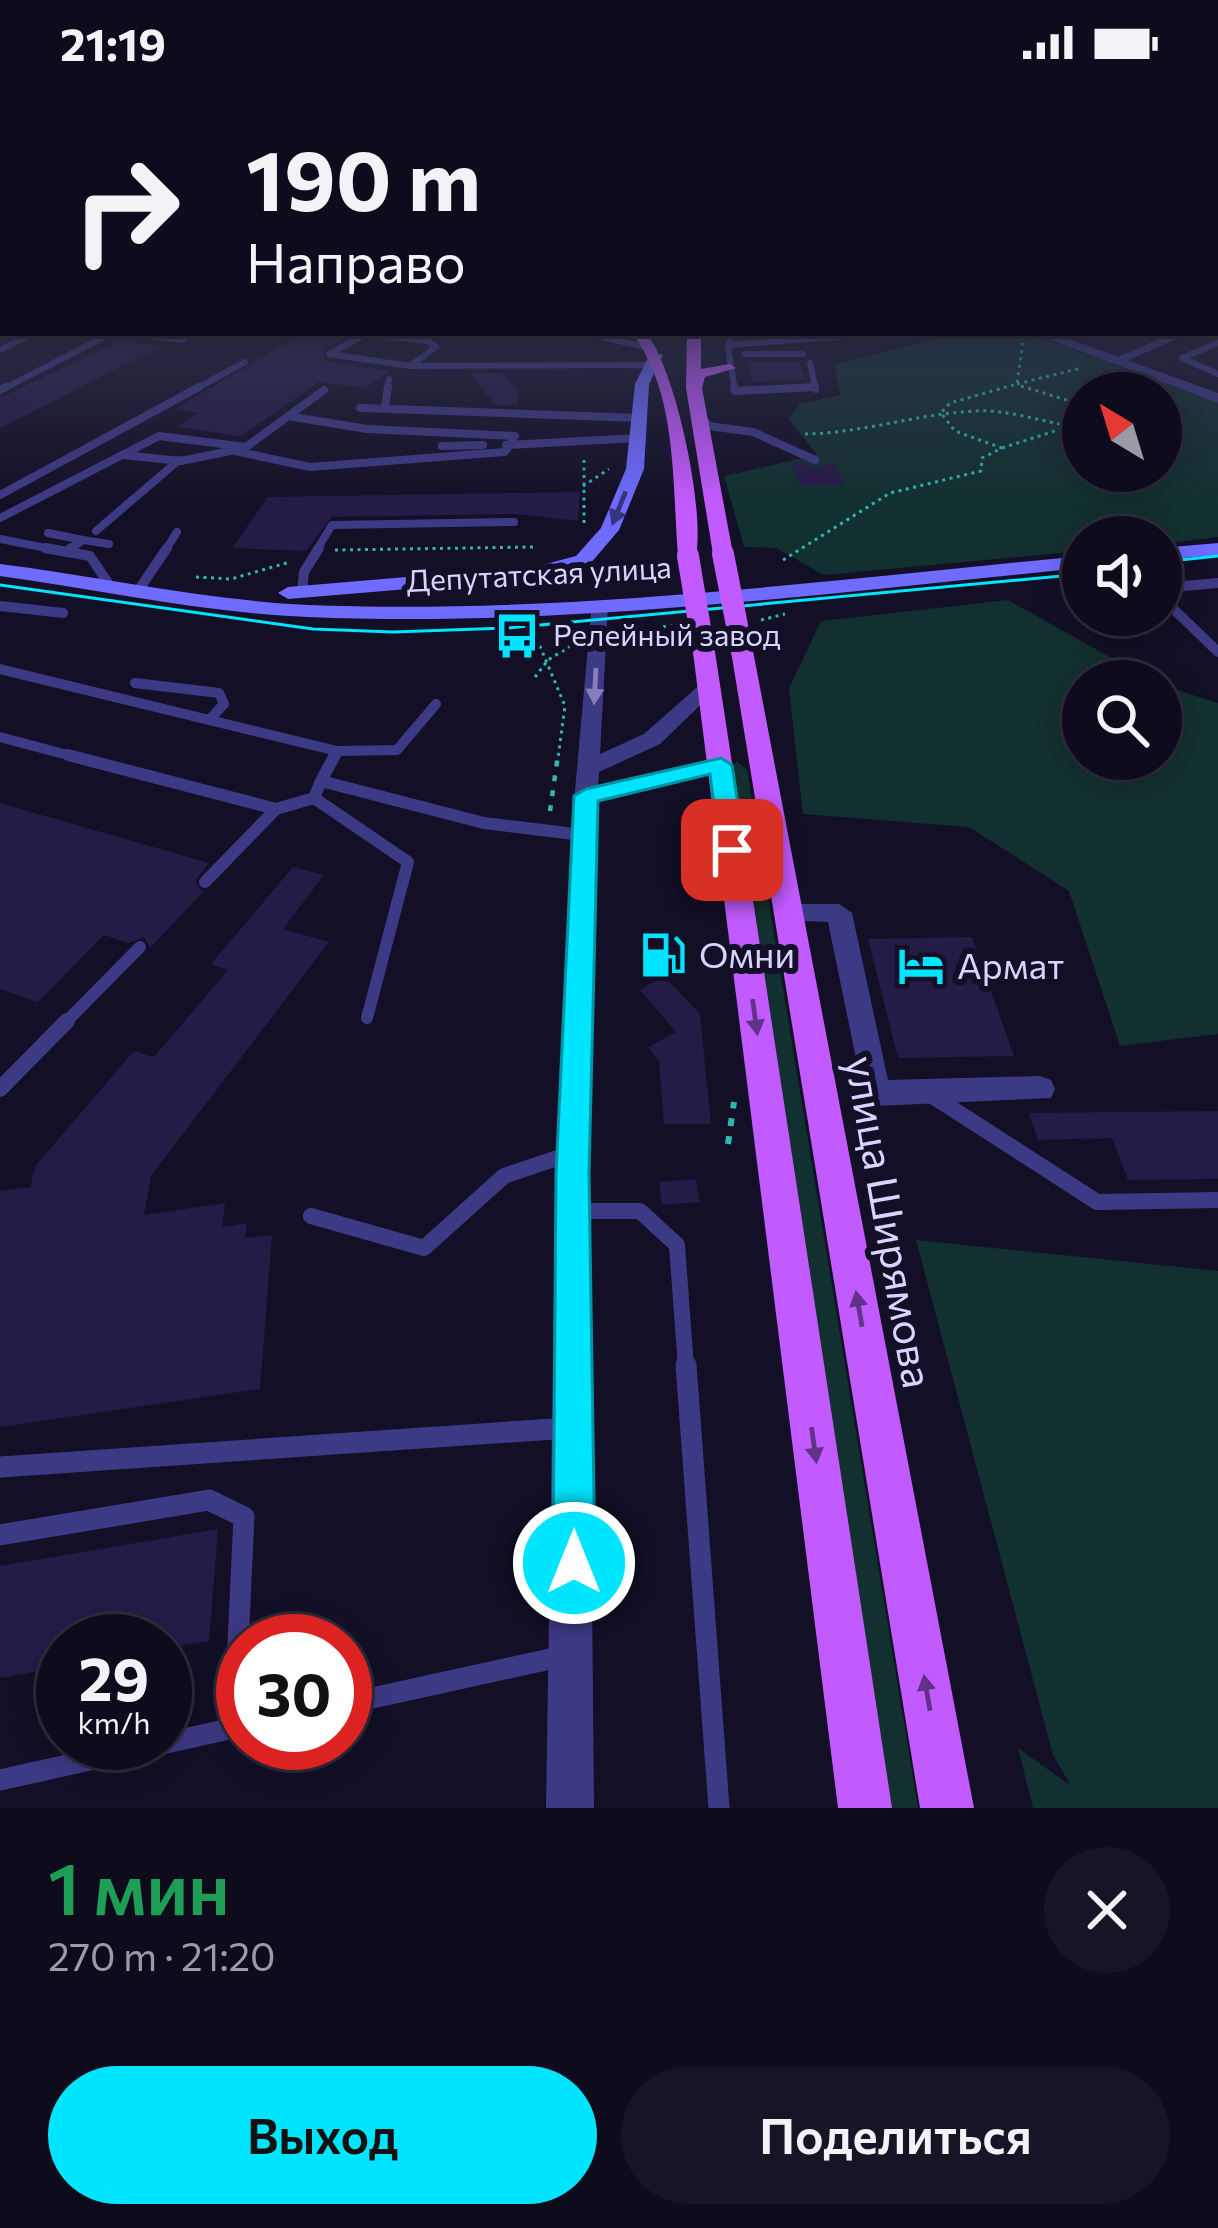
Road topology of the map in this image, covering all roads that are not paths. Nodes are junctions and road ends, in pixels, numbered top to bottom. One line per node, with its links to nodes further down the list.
1 (90, 343): 22 (lane)
2 (349, 343): 17 (lane)
3 (431, 343): 17 (lane)
4 (614, 343): 14 (lane)
5 (645, 343): 14 (main road)
6 (694, 343): 21 (main road)
7 (731, 343): 13 (lane)
8 (816, 343): 13 (lane)
9 (1062, 343): 18 (street)
10 (1162, 343): 18 (street)
11 (1217, 343): 19 (lane)
12 (803, 354): 13 (lane)
13 (729, 356): 16 (lane); 21 (main road)
14 (653, 357): 17 (lane); 29 (main road); 63 (main road, bridge)
15 (245, 362): 38 (lane)
16 (810, 363)
17 (410, 366)
18 (1111, 366): 24 (street)
19 (1218, 374)
20 (389, 380): 26 (lane)
21 (694, 388): 28 (main road)
22 (0, 390)
23 (324, 390): 27 (lane)
24 (1218, 398)
25 (360, 409): 26 (lane)
26 (391, 409): 29 (lane)
27 (288, 416): 32 (lane); 34 (lane)
28 (700, 416): 30 (lane); 31 (main road)
29 (639, 428): 32 (lane); 52 (main road, one-way to 52)
30 (729, 431): 31 (main road); 37 (lane)
31 (705, 442): 63 (main road, bridge)
32 (512, 445): 33 (lane); 34 (lane)
33 (442, 446)
34 (241, 449): 35 (lane); 36 (lane)
35 (122, 455): 36 (lane); 39 (lane)
36 (179, 460): 41 (lane)
37 (815, 460)
38 (0, 495)
39 (0, 518)
40 (514, 522): 56 (lane)
41 (96, 531)
42 (48, 532): 45 (lane)
43 (177, 532): 54 (lane)
44 (0, 538): 48 (lane)
45 (83, 540): 46 (lane); 48 (lane)
46 (109, 544)
47 (1218, 549): 49 (main road)
48 (66, 552): 54 (lane)
49 (1182, 552)
50 (1062, 564): 58 (main road, Депутатская улица)
51 (0, 570): 54 (main road, Депутатская улица)
52 (406, 583): 56 (main road); 60 (main road)
53 (1218, 583): 55 (lane)
54 (132, 584): 56 (main road); 60 (main road, Депутатская улица)
55 (1182, 586)
56 (302, 592)
57 (0, 606): 59 (lane)
58 (599, 606): 60 (main road, Депутатская улица); 73 (street, one-way to 73)
59 (63, 613)
60 (433, 614)
61 (1182, 617): 62 (lane)
62 (1218, 652)
63 (719, 663): 68 (main road, улица Ширямова); 70 (main road); 73 (street)
64 (0, 669): 67 (lane)
65 (136, 683): 67 (lane)
66 (436, 704): 71 (lane)
67 (209, 720): 71 (lane)
68 (757, 733): 70 (main road); 78 (main road, улица Ширямова)
69 (0, 736): 75 (lane)
70 (718, 749): 73 (street); 98 (main road, one-way to 98)
71 (337, 752): 72 (lane)
72 (321, 782): 74 (lane); 76 (lane)
73 (589, 782): 76 (street)
74 (314, 798): 75 (lane); 80 (lane)
75 (277, 808): 77 (lane)
76 (583, 835): 84 (street)
77 (205, 882)
78 (789, 913): 83 (street); 99 (main road, улица Ширямова, one-way to 78)
79 (140, 947): 81 (lane)
80 (367, 1018)
81 (0, 1089)
82 (1040, 1089): 83 (street)
83 (926, 1092): 85 (lane)
84 (577, 1151): 86 (street); 87 (lane)
85 (1218, 1201)
86 (572, 1211): 88 (street); 97 (lane)
87 (311, 1216)
88 (574, 1428): 89 (lane); 92 (street)
89 (0, 1467)
90 (0, 1535): 91 (lane)
91 (241, 1614)
92 (574, 1654): 93 (lane); 96 (street)
93 (372, 1698)
94 (216, 1732): 95 (lane)
95 (0, 1780)
96 (570, 1808)
97 (719, 1808)
98 (865, 1808)
99 (947, 1808)

